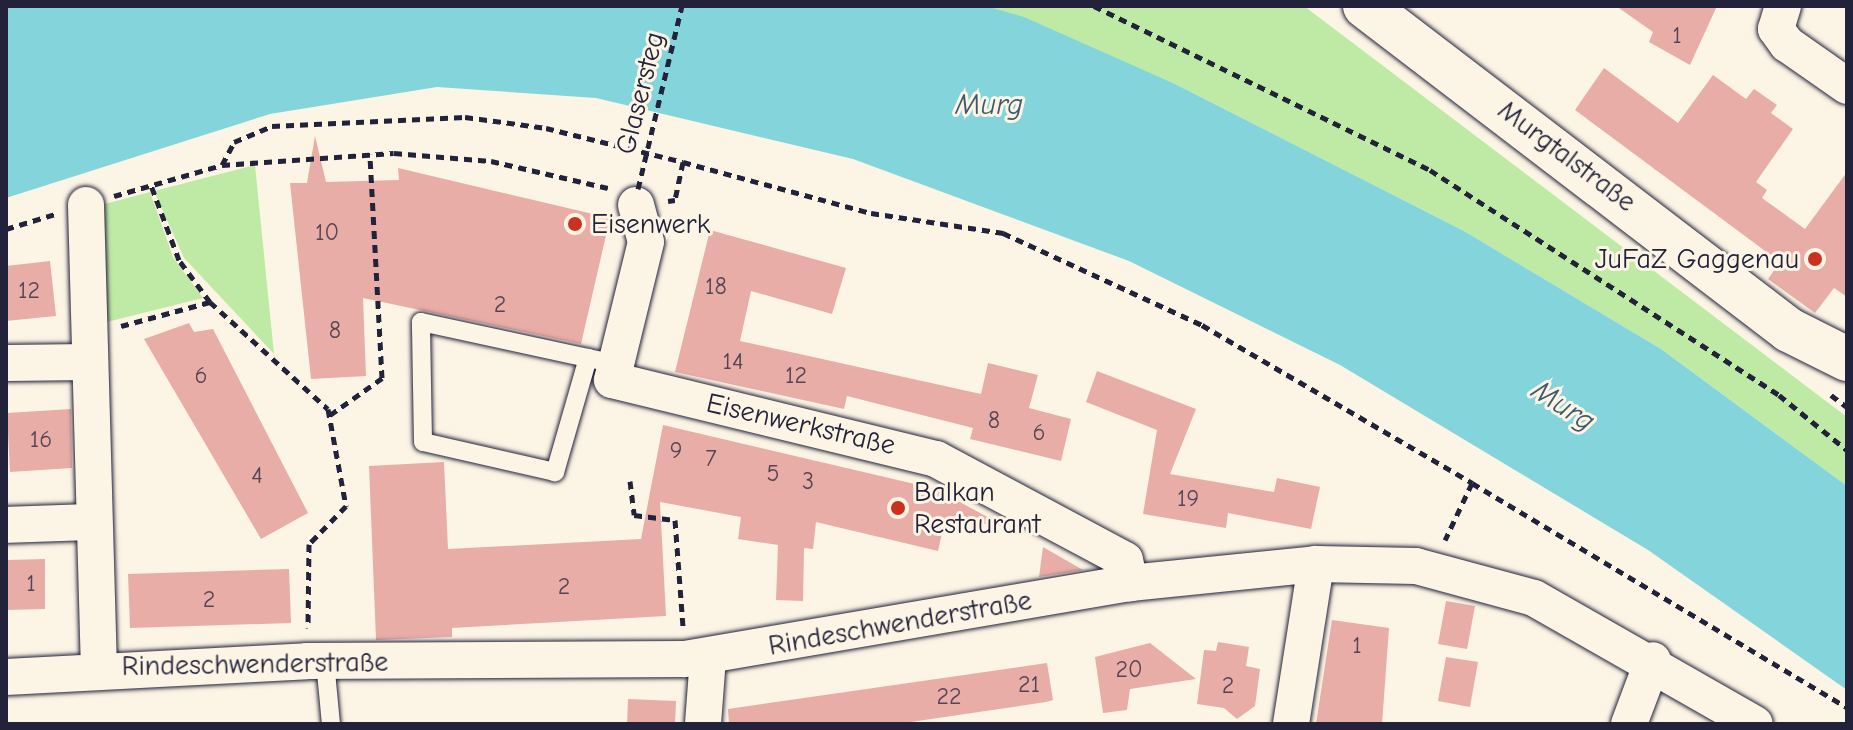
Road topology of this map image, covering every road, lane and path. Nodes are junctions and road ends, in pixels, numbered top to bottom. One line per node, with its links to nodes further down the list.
1 (682, 6): 10 (path, Glasersteg, bridge)
2 (1094, 6): 19 (path)
3 (1365, 6): 15 (street, Murgtalstraße)
4 (1783, 6): 5 (street)
5 (1847, 86)
6 (370, 154): 8 (path); 10 (path); 18 (path)
7 (683, 162): 8 (path); 10 (path); 21 (path)
8 (222, 165): 9 (path)
9 (151, 185): 11 (path); 13 (path)
10 (637, 197): 16 (street)
11 (86, 205): 12 (path); 14 (street)
12 (6, 229)
13 (210, 302): 14 (path); 18 (path)
14 (89, 347): 17 (street); 22 (street)
15 (1847, 359)
16 (602, 361): 16 (lane); 26 (street, Eisenwerkstraße)
17 (6, 363)
18 (330, 415): 29 (path)
19 (1847, 450)
20 (630, 481): 27 (path)
21 (1472, 483): 25 (path); 32 (path)
22 (94, 522): 23 (street); 30 (street)
23 (6, 525)
24 (1316, 564): 25 (street, Rindeschwenderstraße); 26 (street, Rindeschwenderstraße); 35 (street)
25 (1438, 569): 28 (street, Rindeschwenderstraße)
26 (1130, 583): 27 (street, Rindeschwenderstraße)
27 (696, 658): 29 (street, Rindeschwenderstraße); 34 (street)
28 (1653, 660): 36 (street); 37 (street, Rindeschwenderstraße)
29 (316, 661): 30 (street, Rindeschwenderstraße); 33 (lane)
30 (99, 668): 31 (street, Rindeschwenderstraße)
31 (6, 677)
32 (1847, 707)
33 (331, 724)
34 (703, 724)
35 (1291, 724)
36 (1629, 724)
37 (1755, 724)

